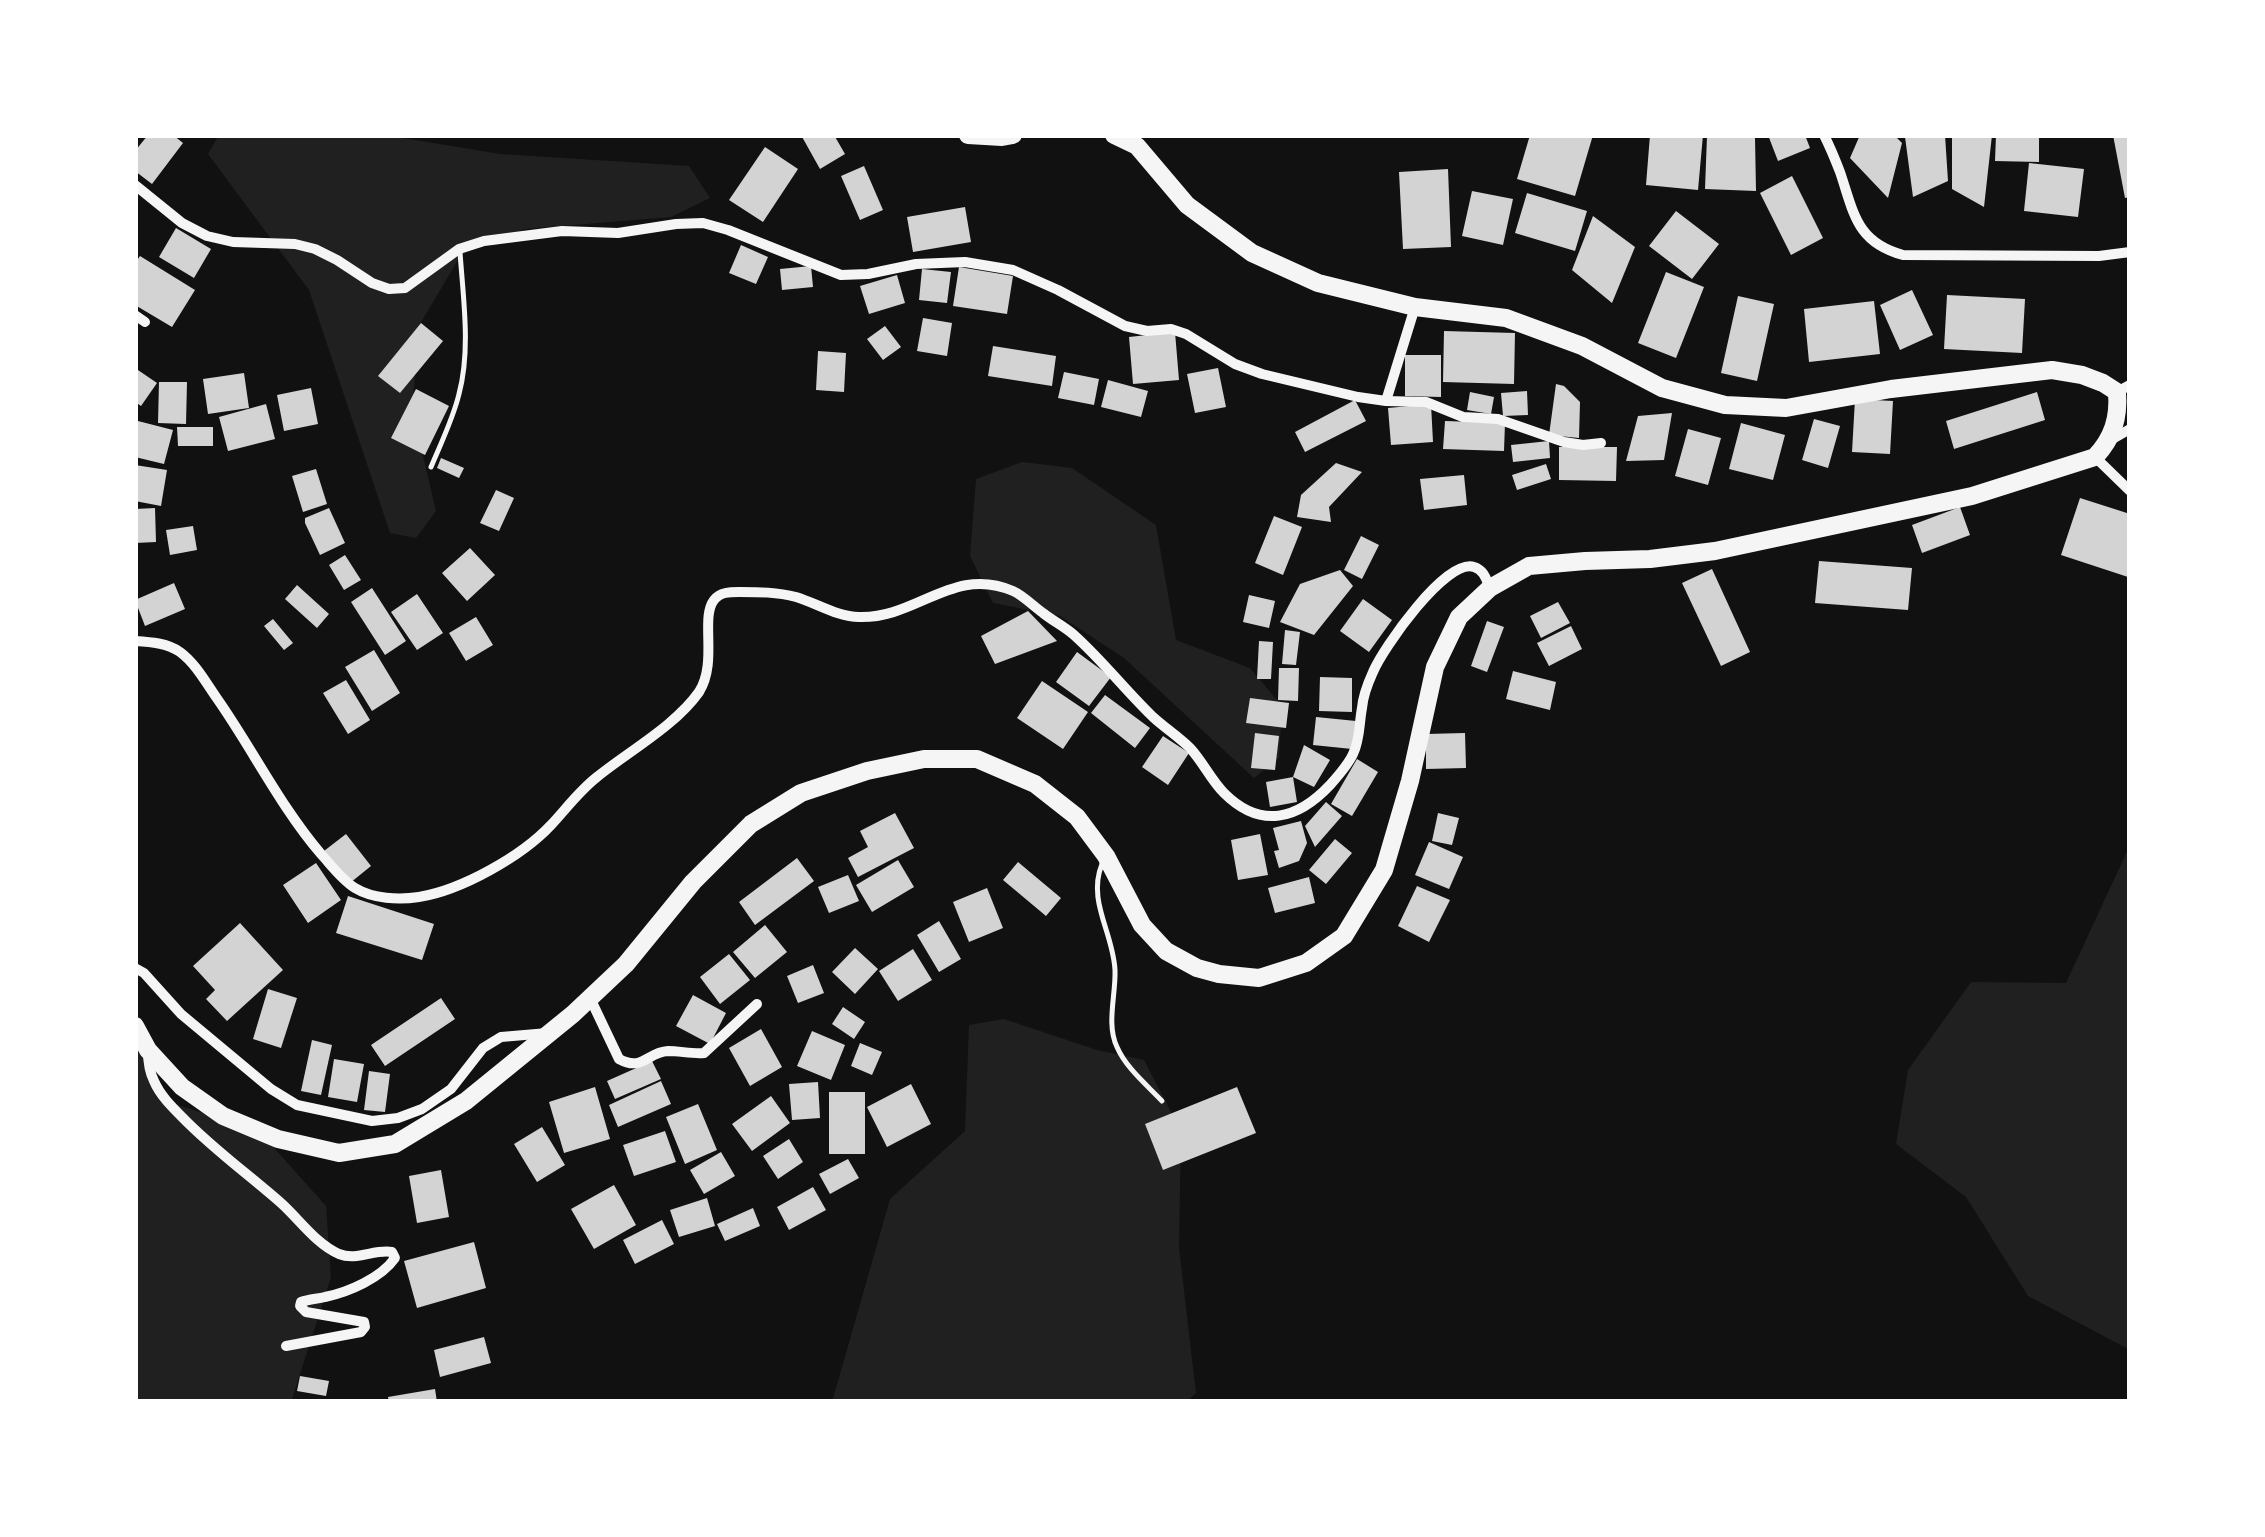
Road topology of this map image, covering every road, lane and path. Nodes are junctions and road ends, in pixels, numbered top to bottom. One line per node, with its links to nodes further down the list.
1 (968, 135): 2 (highway)
2 (1013, 135)
3 (1114, 135): 8 (highway)
4 (1824, 135): 7 (street)
5 (135, 185): 6 (street)
6 (459, 249): 10 (street); 15 (lane)
7 (2130, 252)
8 (1415, 307): 9 (highway); 10 (street)
9 (2123, 388): 12 (highway)
10 (1386, 401): 13 (street)
11 (2130, 429): 12 (street)
12 (2109, 442): 14 (highway)
13 (1601, 443)
14 (2095, 457): 16 (street); 17 (highway)
15 (431, 467)
16 (2130, 491)
17 (1490, 588): 18 (street); 19 (highway)
18 (135, 641)
19 (1106, 856): 21 (highway); 26 (lane)
20 (135, 968): 24 (street)
21 (590, 998): 22 (street); 24 (highway)
22 (757, 1004)
23 (135, 1026): 25 (highway)
24 (549, 1033): 25 (highway)
25 (148, 1050): 27 (street)
26 (1162, 1101)
27 (286, 1346)

